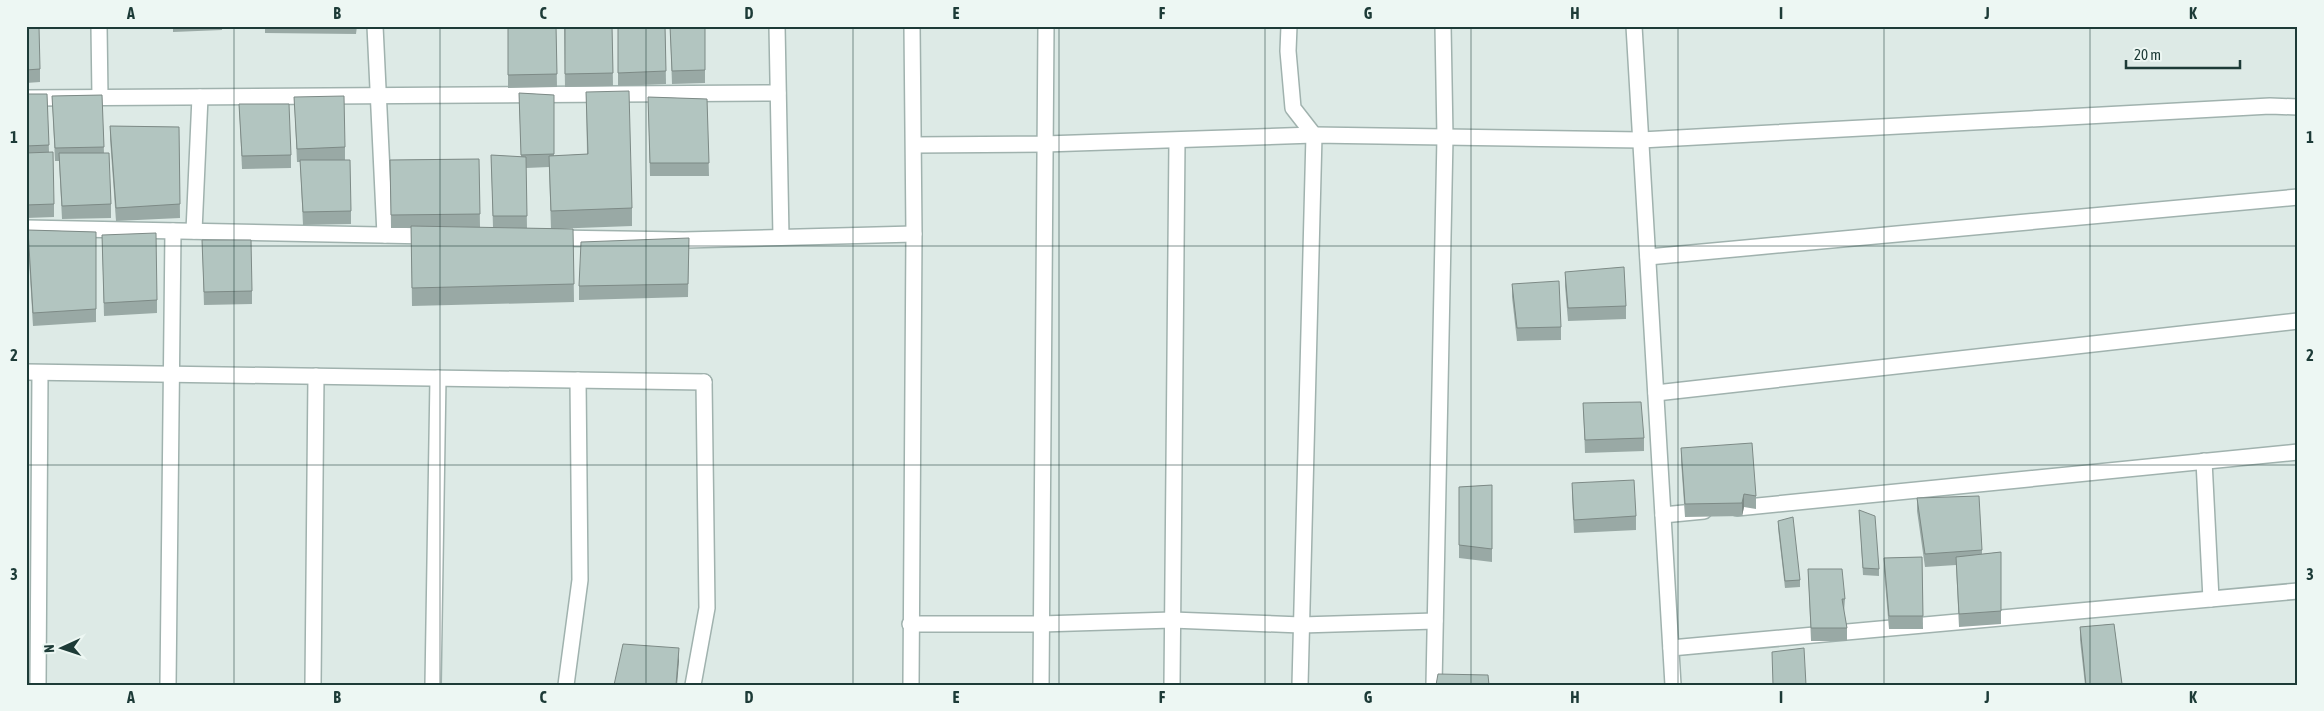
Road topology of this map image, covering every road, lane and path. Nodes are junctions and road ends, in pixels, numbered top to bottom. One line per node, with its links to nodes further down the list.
1 (99, 26): 11 (street)
2 (375, 26): 10 (street)
3 (777, 26): 9 (street)
4 (912, 26): 20 (street)
5 (1046, 26): 19 (street)
6 (1288, 26): 15 (street)
7 (1443, 26): 16 (street)
8 (1634, 26): 17 (street)
9 (778, 93): 10 (street); 29 (street)
10 (377, 96): 12 (street); 26 (street)
11 (100, 97): 12 (street); 13 (street)
12 (200, 97): 24 (street)
13 (26, 98)
14 (2298, 107): 17 (street)
15 (1314, 135): 16 (street); 18 (street); 47 (street)
16 (1445, 138): 17 (street); 44 (street)
17 (1641, 140): 30 (street)
18 (1177, 141): 19 (street); 43 (street)
19 (1045, 144): 20 (street); 46 (street)
20 (914, 145): 25 (street)
21 (2298, 198): 30 (street)
22 (26, 228): 23 (street)
23 (173, 231): 24 (street); 33 (street)
24 (194, 231): 26 (street)
25 (914, 234): 29 (street); 45 (street)
26 (385, 235): 27 (street)
27 (445, 236)
28 (534, 238): 29 (street)
29 (781, 238)
30 (1648, 257): 37 (street)
31 (2298, 321): 37 (street)
32 (33, 373): 33 (street); 49 (street)
33 (171, 375): 34 (street); 50 (street)
34 (316, 376): 35 (street); 51 (street)
35 (438, 378): 36 (street); 52 (street)
36 (578, 380): 53 (street); 54 (street)
37 (1656, 393): 40 (street)
38 (2298, 452): 39 (street)
39 (2204, 461): 40 (street); 42 (street)
40 (1663, 515): 48 (street)
41 (2298, 592): 42 (street)
42 (2211, 599): 48 (street)
43 (1172, 620): 46 (street); 47 (street); 57 (street)
44 (1435, 621): 47 (street); 59 (street)
45 (910, 624): 46 (street); 55 (street)
46 (1041, 624): 56 (street)
47 (1301, 626): 58 (street)
48 (1671, 648): 60 (street)
49 (38, 685)
50 (168, 685)
51 (313, 685)
52 (433, 685)
53 (566, 685)
54 (693, 685)
55 (911, 685)
56 (1041, 685)
57 (1172, 685)
58 (1300, 685)
59 (1434, 685)
60 (1674, 685)

